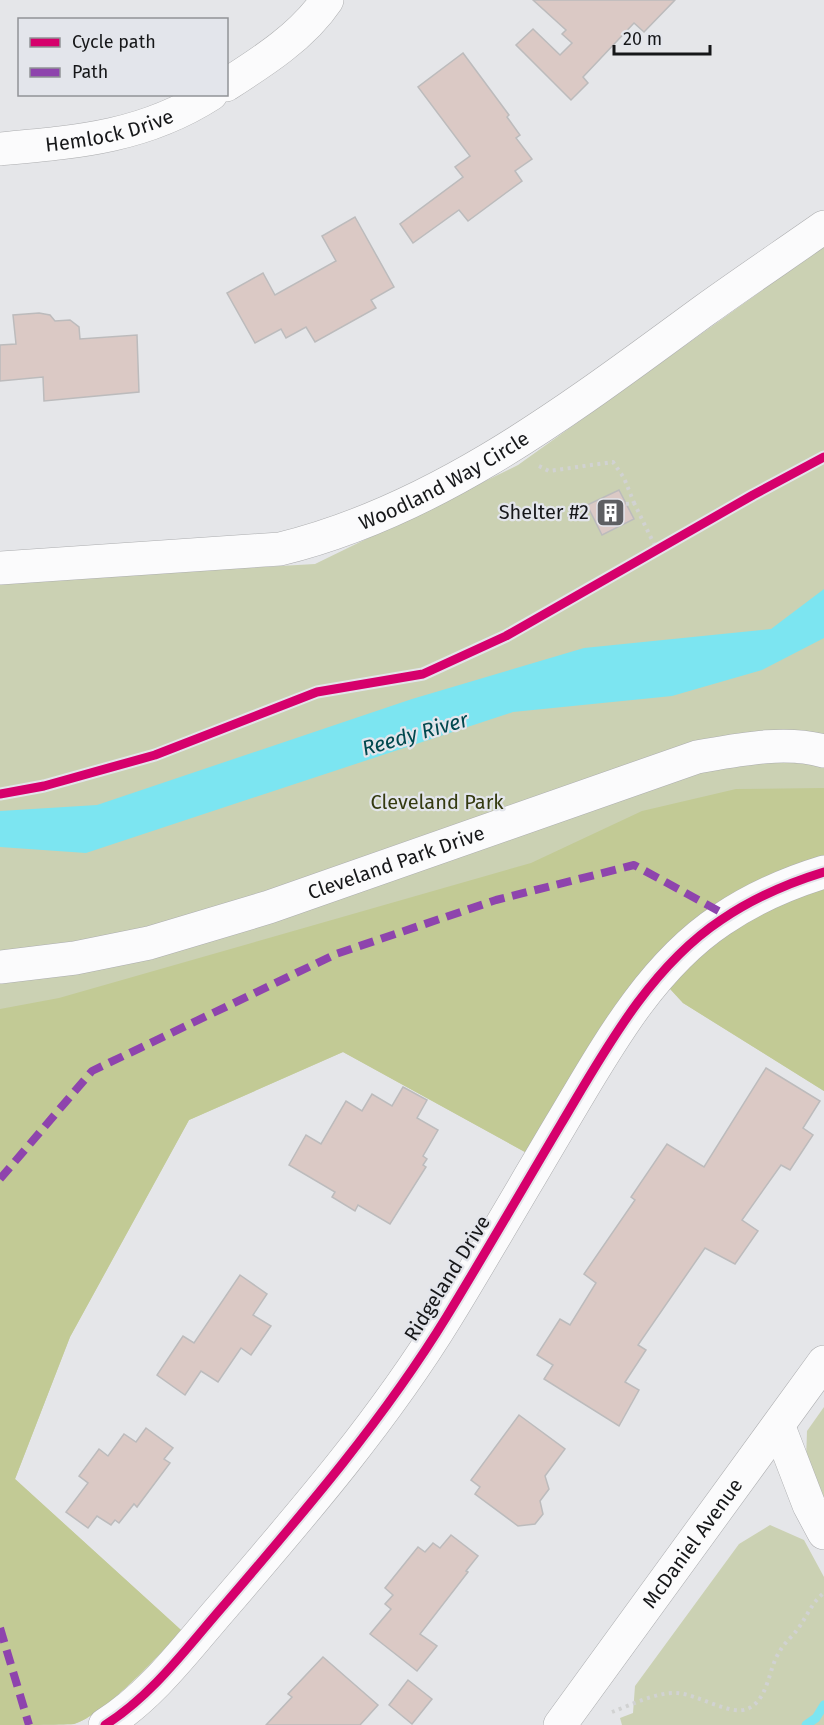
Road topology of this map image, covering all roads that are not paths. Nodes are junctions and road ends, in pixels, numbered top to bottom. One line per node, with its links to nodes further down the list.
1 (327, 0): 2 (street)
2 (228, 84)
3 (208, 96): 4 (street, Hemlock Drive)
4 (0, 149)
5 (824, 226): 6 (street, Woodland Way Circle)
6 (0, 568)
7 (824, 751): 9 (street, Cleveland Park Drive)
8 (824, 872): 14 (street, Ridgeland Drive)
9 (0, 967)
10 (824, 1362): 11 (street, McDaniel Avenue)
11 (779, 1427): 12 (street); 13 (street, McDaniel Avenue)
12 (824, 1533)
13 (582, 1720)
14 (105, 1725)

